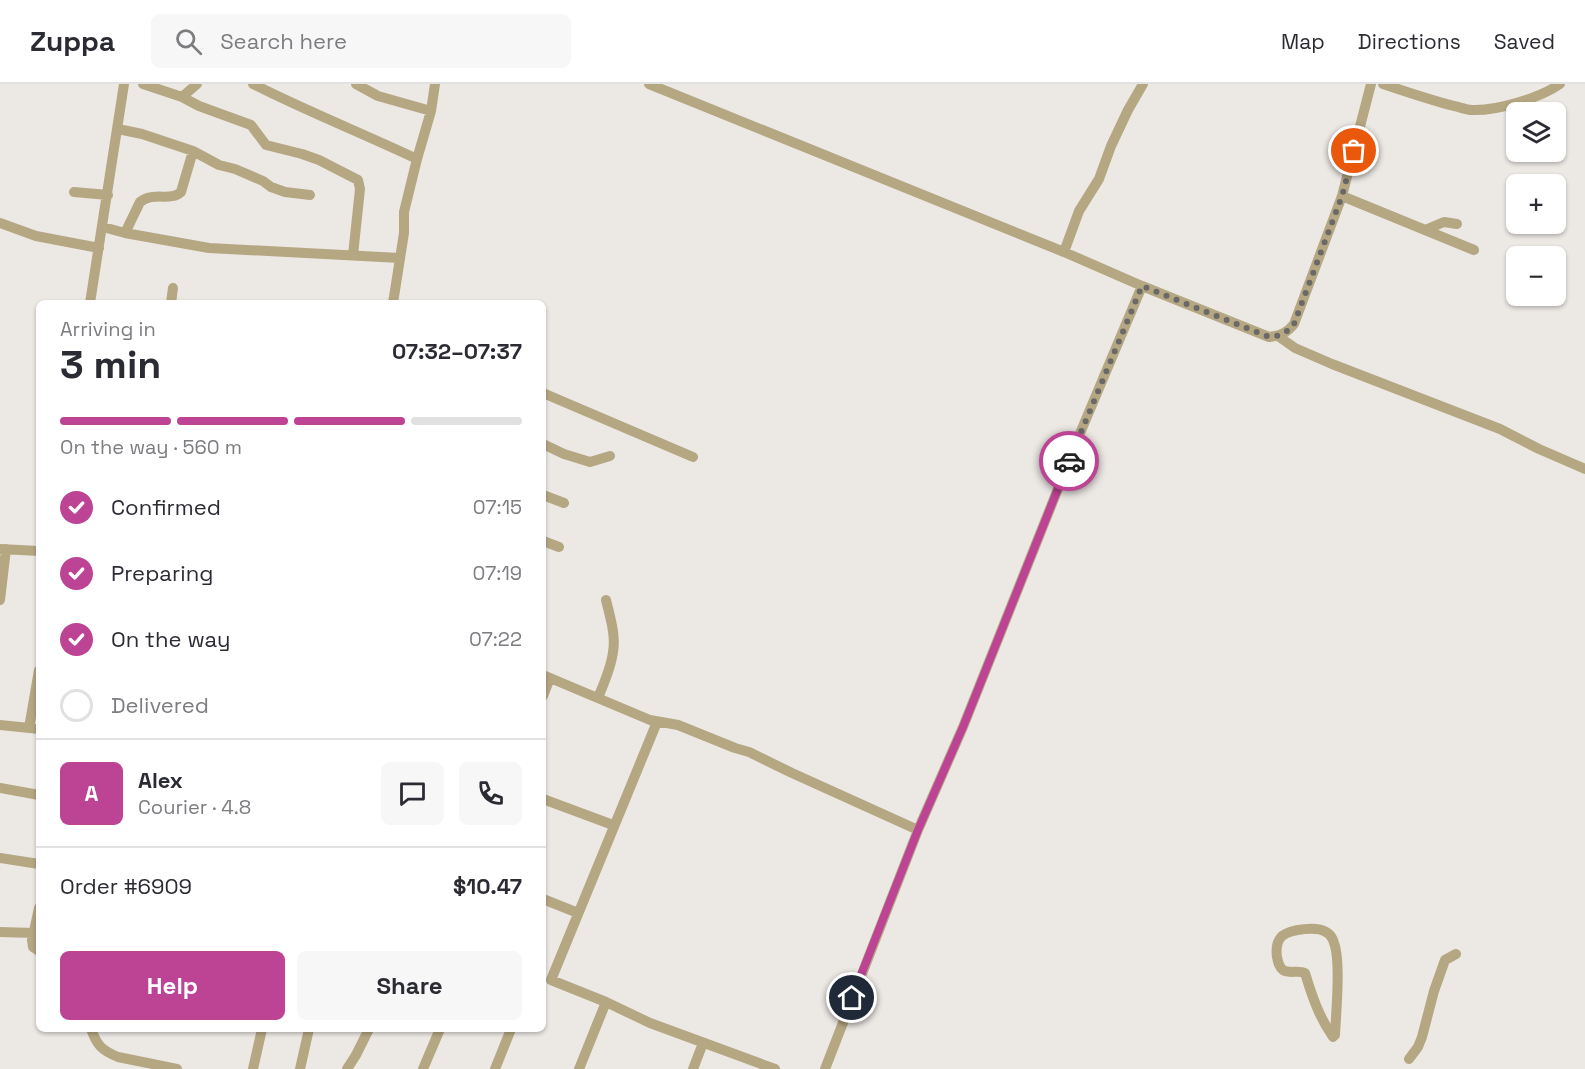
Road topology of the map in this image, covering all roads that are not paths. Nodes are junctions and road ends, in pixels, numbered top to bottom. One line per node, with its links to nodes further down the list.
1 (124, 84): 14 (street)
2 (143, 84): 12 (street)
3 (198, 84): 12 (street)
4 (253, 84): 16 (street)
5 (356, 84): 13 (street)
6 (435, 84): 13 (street)
7 (649, 84): 28 (street)
8 (1143, 84): 28 (street)
9 (1371, 84): 20 (street)
10 (1383, 84): 11 (street)
11 (1560, 84)
12 (182, 98): 29 (street)
13 (431, 111): 16 (street)
14 (118, 129): 15 (street); 18 (street)
15 (193, 151): 19 (street); 25 (street)
16 (417, 159): 30 (street)
17 (74, 192): 18 (street)
18 (108, 195): 23 (street)
19 (310, 195)
20 (1342, 196): 24 (street); 36 (street)
21 (0, 223): 26 (street)
22 (1456, 224): 24 (street)
23 (103, 226): 25 (street); 26 (street)
24 (1425, 230): 27 (street)
25 (125, 233): 29 (street)
26 (99, 248): 33 (street)
27 (1474, 250)
28 (1065, 252): 31 (street)
29 (353, 255): 30 (street)
30 (400, 258): 35 (street)
31 (1142, 286): 36 (street); 60 (street)
32 (173, 288): 34 (street)
33 (90, 300)
34 (171, 300)
35 (393, 300)
36 (1278, 336): 41 (street)
37 (546, 394): 40 (street)
38 (546, 445): 39 (street)
39 (610, 456)
40 (693, 457)
41 (1585, 469)
42 (546, 496): 43 (street)
43 (564, 503)
44 (546, 542): 45 (street)
45 (559, 547)
46 (3, 549): 47 (street); 48 (street)
47 (36, 551)
48 (0, 600)
49 (606, 600): 51 (street)
50 (547, 676): 51 (street)
51 (598, 698): 53 (street)
52 (36, 705): 55 (street)
53 (657, 722): 59 (street); 60 (street)
54 (0, 725): 55 (street)
55 (34, 729)
56 (0, 788): 57 (street)
57 (36, 794)
58 (546, 800): 59 (street)
59 (613, 825): 64 (street)
60 (918, 830): 90 (street)
61 (0, 858): 62 (street)
62 (36, 864)
63 (546, 900): 64 (street)
64 (578, 913): 70 (street)
65 (36, 923): 67 (street)
66 (0, 932): 67 (street)
67 (34, 933): 68 (street)
68 (36, 949)
69 (1456, 954): 80 (street)
70 (547, 978): 71 (street)
71 (606, 1002): 79 (street); 87 (street)
72 (92, 1032): 81 (street)
73 (261, 1032): 82 (street)
74 (308, 1032): 83 (street)
75 (368, 1032): 84 (street)
76 (439, 1032): 85 (street)
77 (510, 1032): 86 (street)
78 (1334, 1036): 78 (street)
79 (703, 1043): 88 (street); 89 (street)
80 (1409, 1059)
81 (177, 1069)
82 (253, 1069)
83 (300, 1069)
84 (347, 1069)
85 (423, 1069)
86 (495, 1069)
87 (579, 1069)
88 (693, 1069)
89 (775, 1069)
90 (825, 1069)

